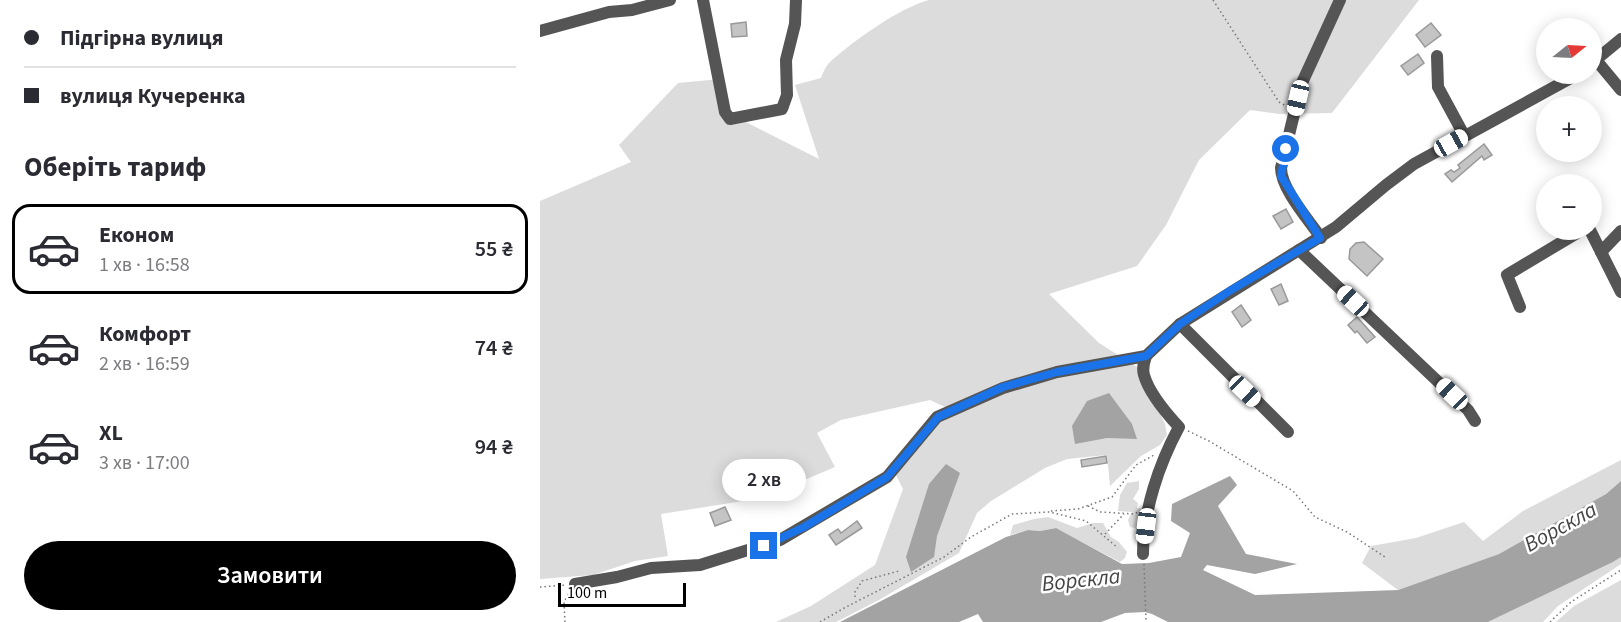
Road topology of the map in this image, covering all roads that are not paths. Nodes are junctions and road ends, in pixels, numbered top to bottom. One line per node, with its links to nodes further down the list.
1 (670, 0): 5 (street)
2 (703, 0): 3 (street)
3 (796, 0)
4 (1340, 0): 14 (street)
5 (540, 31)
6 (1621, 39): 7 (street)
7 (1602, 55)
8 (1437, 56): 12 (street)
9 (1602, 70): 11 (street)
10 (1561, 84): 12 (street)
11 (1621, 90)
12 (1464, 135): 14 (street)
13 (1621, 231): 18 (street)
14 (1320, 238): 17 (street)
15 (1565, 240): 20 (street)
16 (1595, 240): 18 (street)
17 (1299, 250): 21 (street); 23 (street)
18 (1601, 252): 19 (street)
19 (1621, 292)
20 (1520, 307)
21 (1180, 324): 22 (street); 24 (street)
22 (1146, 356): 25 (street); 26 (street)
23 (1475, 421)
24 (1288, 432)
25 (1143, 554)
26 (574, 585)

